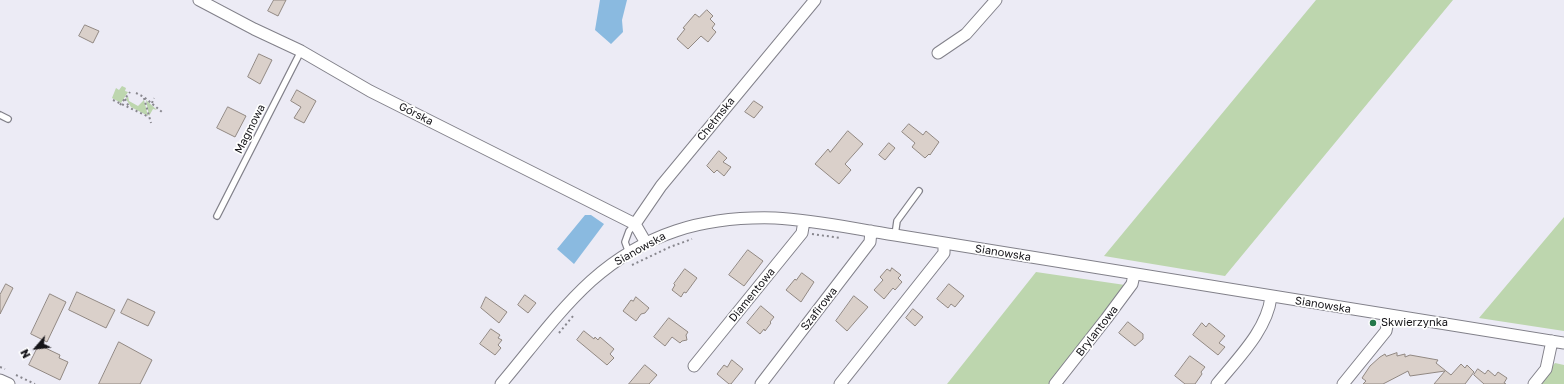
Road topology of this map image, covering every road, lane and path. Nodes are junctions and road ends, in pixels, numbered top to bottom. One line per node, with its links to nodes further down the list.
1 (199, 0): 4 (street, Górska)
2 (815, 0): 23 (street, Chełmska)
3 (996, 0): 5 (street)
4 (301, 51): 21 (lane, Magmowa); 23 (street, Górska)
5 (938, 53)
6 (130, 92): 10 (path)
7 (136, 93): 8 (path)
8 (144, 97): 12 (path); 17 (path)
9 (154, 98): 12 (path)
10 (125, 99): 13 (path); 14 (path)
11 (113, 100): 13 (path)
12 (152, 103): 15 (path)
13 (121, 104): 14 (path)
14 (130, 108): 17 (path)
15 (162, 112)
16 (0, 115): 18 (lane)
17 (149, 117): 19 (path)
18 (8, 119)
19 (151, 123)
20 (919, 192): 25 (lane)
21 (217, 216)
22 (804, 221): 24 (street, Sianowska); 26 (street, Sianowska); 34 (street, Diamentowa)
23 (636, 224): 26 (street); 28 (lane)
24 (871, 231): 25 (street, Sianowska); 38 (street, Szafirowa)
25 (895, 235): 27 (street, Sianowska)
26 (646, 243): 28 (street, Sianowska)
27 (944, 243): 29 (street, Sianowska); 39 (street)
28 (629, 253): 37 (street, Sianowska)
29 (1134, 275): 30 (street, Sianowska); 40 (street, Brylantowa)
30 (1271, 297): 31 (street, Sianowska); 41 (street)
31 (1389, 316): 32 (street, Sianowska); 42 (street)
32 (1552, 342): 33 (street, Sianowska); 43 (street)
33 (1564, 343)
34 (694, 366)
35 (0, 380): 36 (street)
36 (9, 384)
37 (501, 384)
38 (761, 384)
39 (840, 384)
40 (1055, 384)
41 (1217, 384)
42 (1343, 384)
43 (1534, 384)

